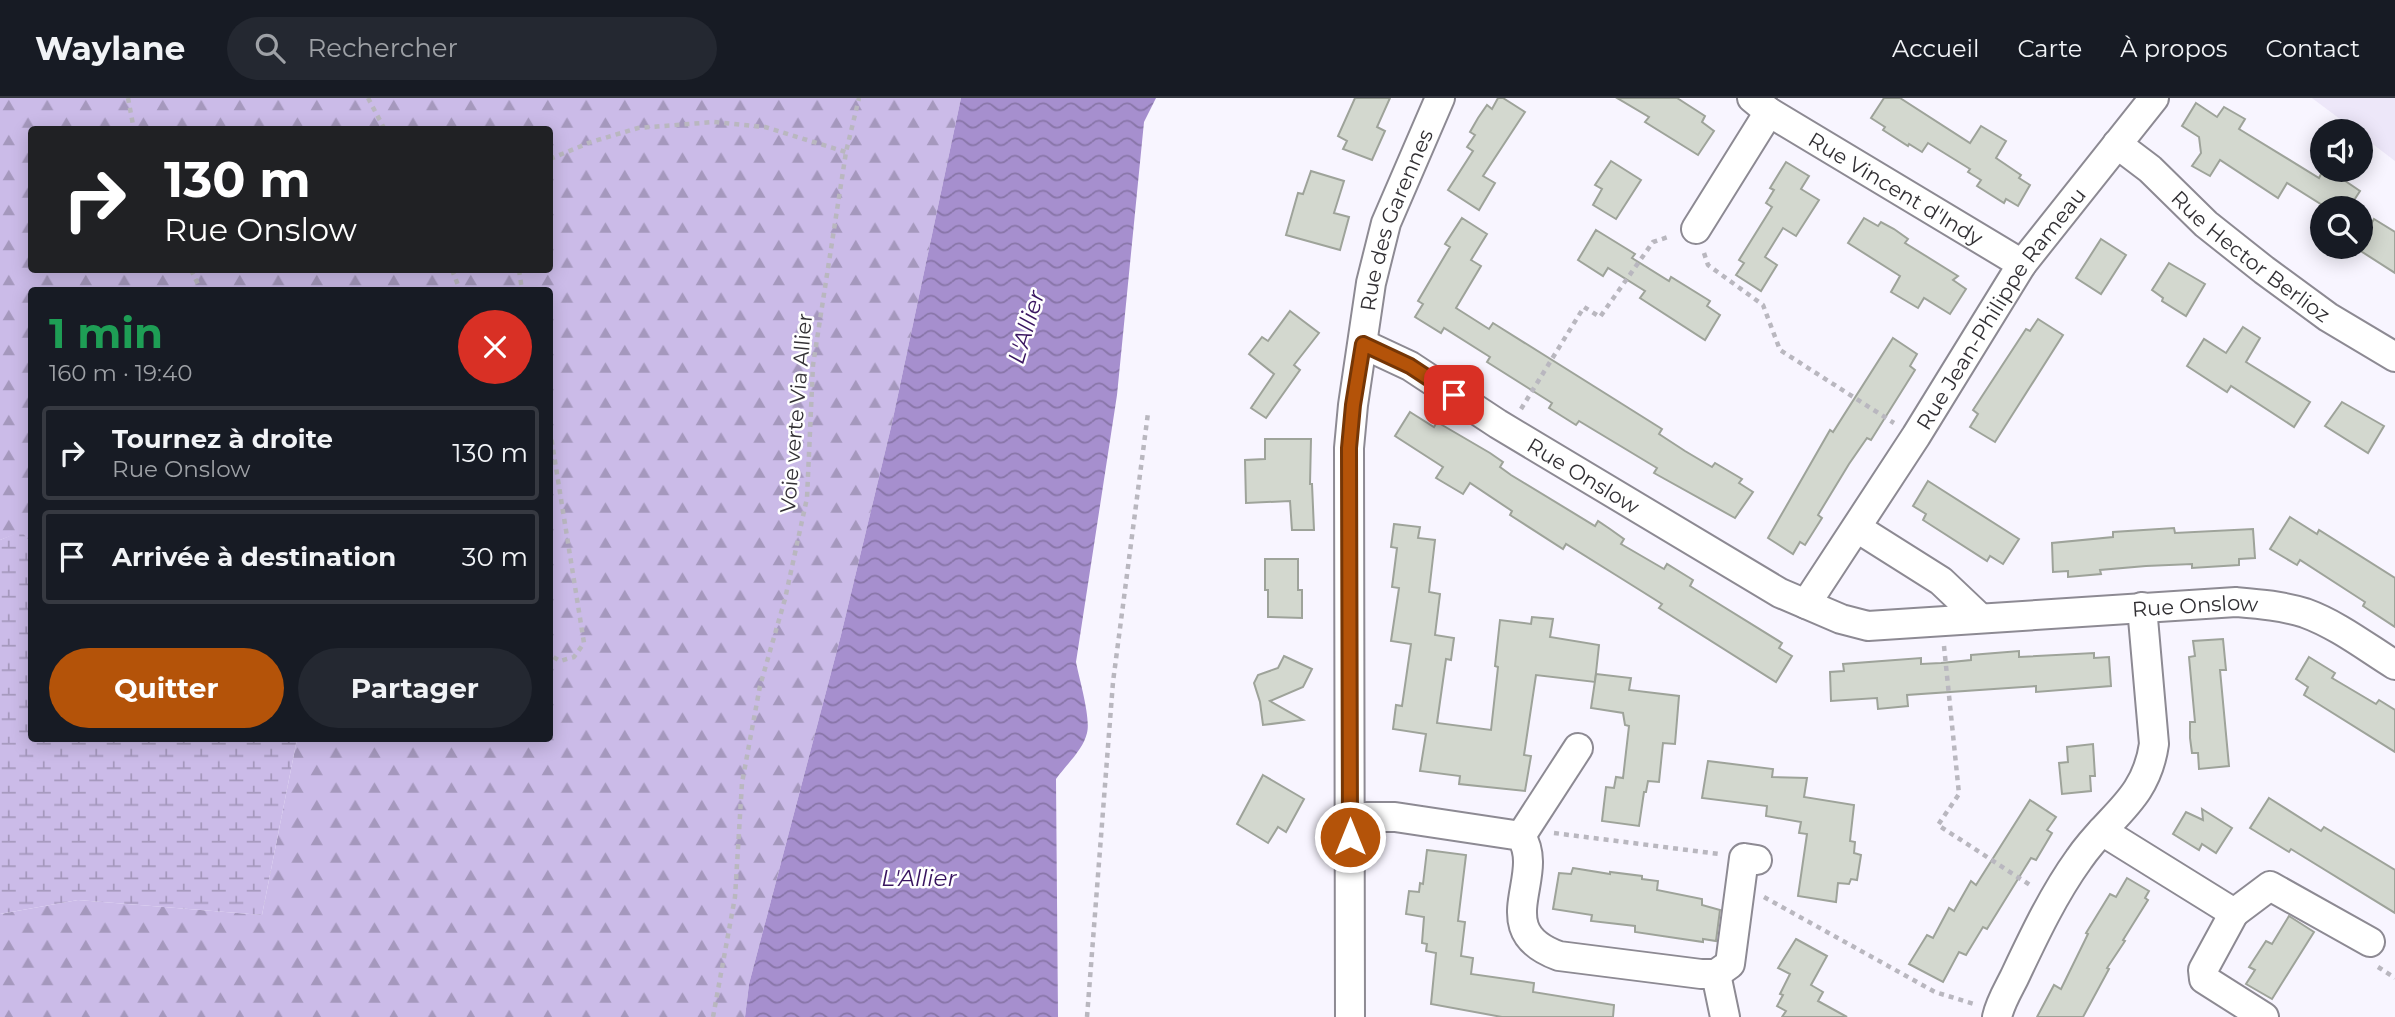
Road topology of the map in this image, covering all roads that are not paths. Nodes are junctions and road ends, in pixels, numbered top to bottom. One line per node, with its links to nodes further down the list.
1 (1440, 98): 7 (street, Rue des Garennes)
2 (2154, 98): 4 (street, Rue Jean-Philippe Rameau)
3 (1761, 105): 5 (street, Rue Vincent d'Indy); 6 (street, Rue Vincent d'Indy)
4 (2117, 144): 6 (street, Rue Jean-Philippe Rameau); 8 (street, Rue Hector Berlioz)
5 (1696, 229)
6 (2022, 264): 9 (street, Rue Jean-Philippe Rameau)
7 (1363, 344): 10 (street, Rue Onslow); 15 (street, Rue des Garennes)
8 (2395, 357)
9 (1857, 528): 10 (street); 12 (street)
10 (1806, 604): 12 (street, Rue Onslow)
11 (2143, 607): 12 (street, Rue Onslow); 13 (street, Rue Onslow); 16 (street)
12 (1980, 618)
13 (2395, 666)
14 (1578, 748): 17 (street)
15 (1349, 817): 17 (street); 23 (street, Rue des Garennes)
16 (2102, 831): 19 (street); 22 (street)
17 (1524, 833): 21 (street)
18 (1747, 867): 21 (street)
19 (2234, 913): 20 (street); 25 (street)
20 (2370, 942)
21 (1716, 974): 24 (street)
22 (1998, 1014)
23 (1350, 1017)
24 (1725, 1017)
25 (2264, 1017)

